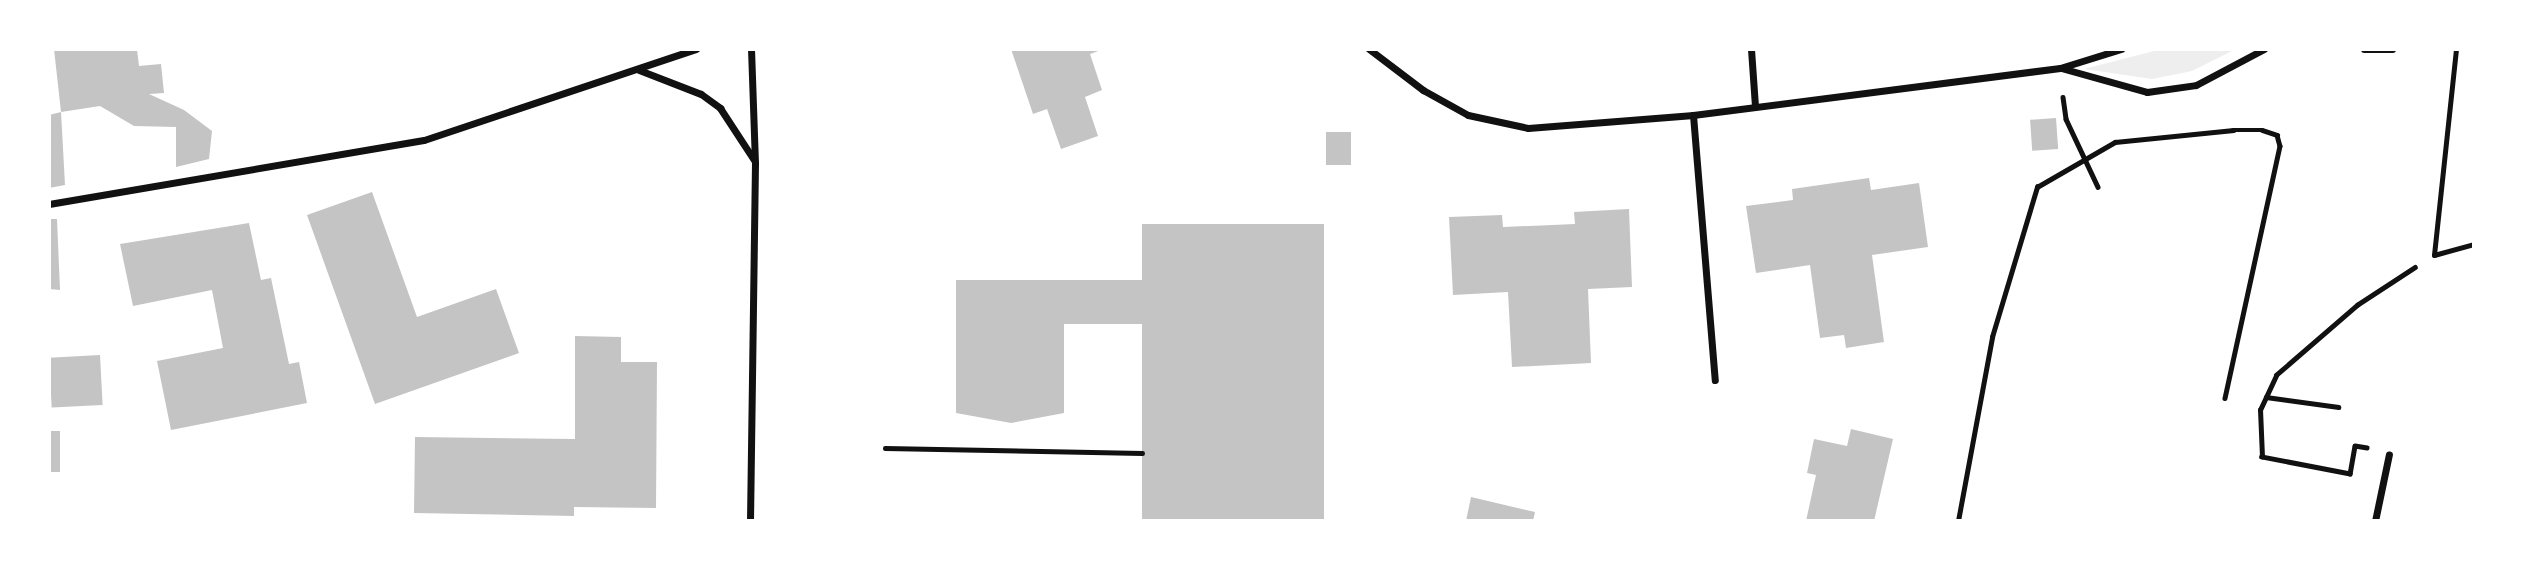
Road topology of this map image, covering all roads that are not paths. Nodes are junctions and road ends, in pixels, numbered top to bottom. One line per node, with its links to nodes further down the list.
1 (696, 49): 11 (street)
2 (751, 49): 14 (street)
3 (1369, 49): 13 (street)
4 (1751, 49): 12 (street)
5 (2121, 49): 10 (street)
6 (2264, 49): 10 (street)
7 (2364, 49): 8 (street)
8 (2392, 49)
9 (2456, 49): 16 (lane)
10 (2060, 68): 12 (street)
11 (638, 69): 14 (street); 15 (street)
12 (1755, 106): 13 (street)
13 (1693, 115): 17 (street)
14 (755, 163): 19 (street)
15 (49, 204)
16 (2474, 244)
17 (1715, 380)
18 (2389, 454): 20 (street)
19 (750, 521)
20 (2375, 521)

